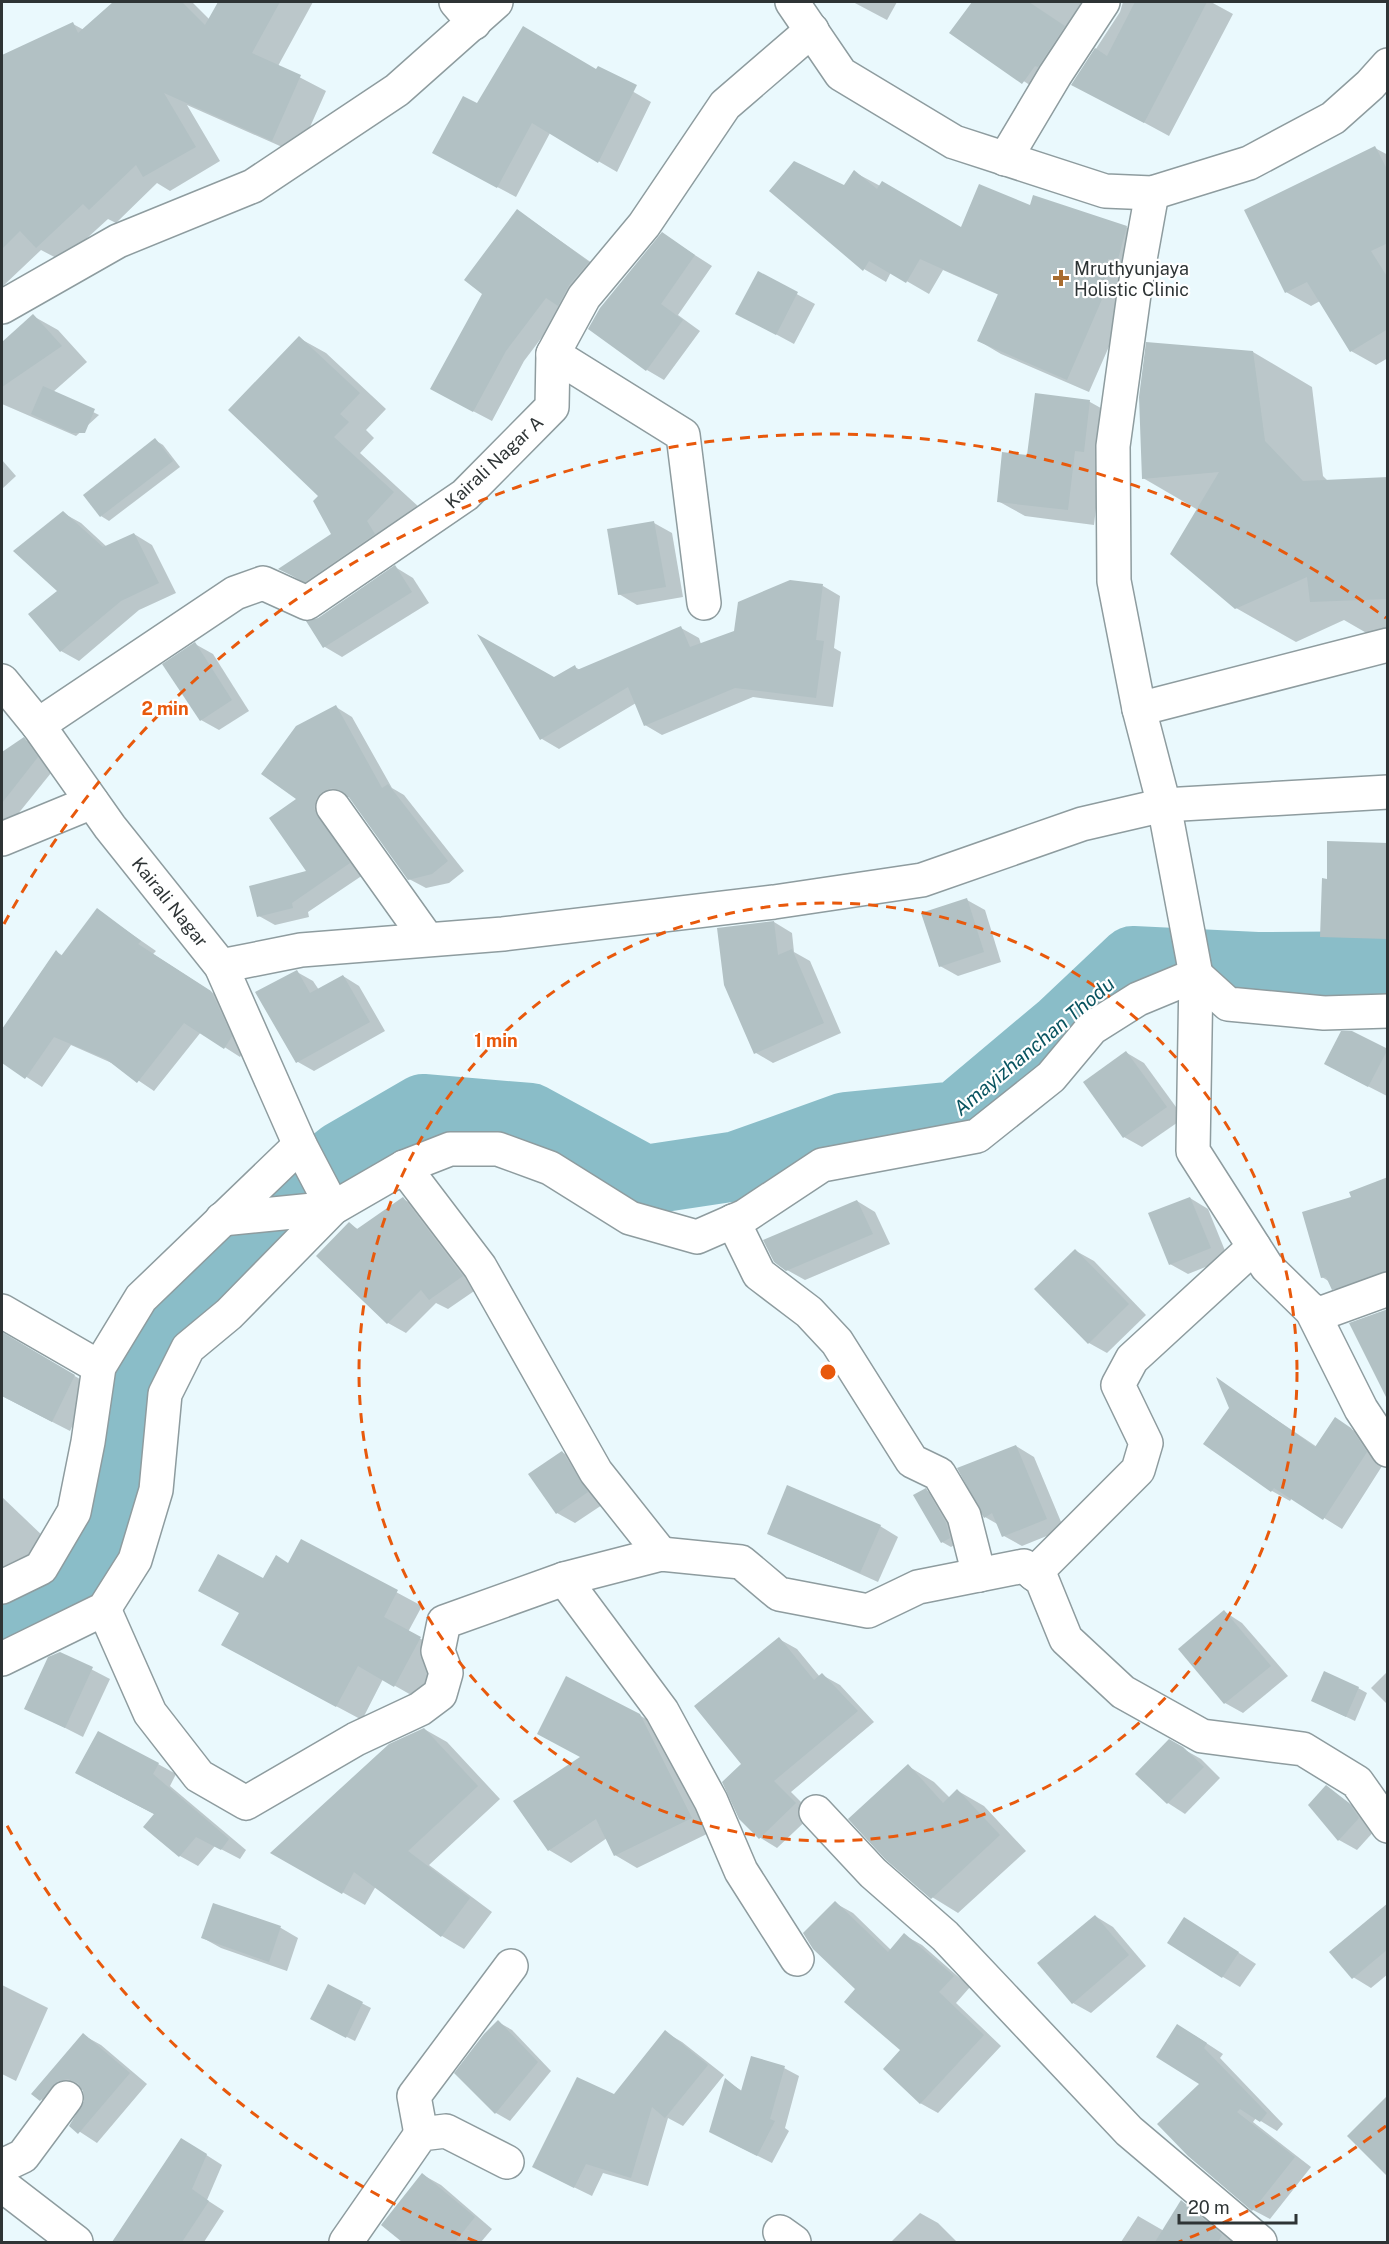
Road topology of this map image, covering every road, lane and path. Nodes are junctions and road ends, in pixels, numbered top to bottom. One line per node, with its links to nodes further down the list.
1 (792, 2): 4 (street)
2 (1103, 2): 6 (street)
3 (475, 9): 8 (street)
4 (812, 30): 6 (street); 9 (street, Kairali Nagar A)
5 (1388, 65): 7 (street)
6 (1005, 159): 7 (street)
7 (1152, 193): 13 (street)
8 (2, 307)
9 (553, 354): 10 (street); 14 (street, Kairali Nagar A)
10 (704, 603)
11 (1388, 645): 13 (street)
12 (2, 681): 14 (street, Kairali Nagar)
13 (1139, 709): 17 (street)
14 (38, 725): 16 (street, Kairali Nagar)
15 (1388, 792): 17 (street)
16 (92, 802): 19 (street); 21 (street, Kairali Nagar)
17 (1164, 805): 20 (street); 22 (street)
18 (333, 807): 20 (street)
19 (2, 839)
20 (427, 939): 21 (street)
21 (222, 966): 24 (street, Kairali Nagar)
22 (1196, 975): 23 (street); 28 (street); 29 (street)
23 (1388, 1011)
24 (300, 1145): 26 (street, Kairali Nagar); 27 (street)
25 (404, 1167): 26 (street); 28 (street); 35 (street)
26 (333, 1208): 27 (street); 40 (street)
27 (222, 1219): 33 (street)
28 (733, 1221): 37 (street)
29 (1254, 1247): 32 (street); 36 (street)
30 (1388, 1289): 32 (street)
31 (2, 1311): 33 (street)
32 (1312, 1311): 34 (street)
33 (99, 1367): 39 (street)
34 (1388, 1450)
35 (661, 1554): 37 (street); 38 (street)
36 (1034, 1574): 37 (street); 43 (street)
37 (979, 1575)
38 (564, 1579): 40 (street); 44 (street)
39 (2, 1587)
40 (104, 1609): 41 (street)
41 (2, 1659)
42 (816, 1812): 53 (street)
43 (1388, 1826)
44 (797, 1959)
45 (511, 1965): 47 (street)
46 (66, 2098): 49 (street)
47 (421, 2134): 48 (street); 52 (street)
48 (507, 2162)
49 (2, 2166)
50 (2, 2185): 51 (street)
51 (76, 2242)
52 (346, 2242)
53 (1260, 2242)

